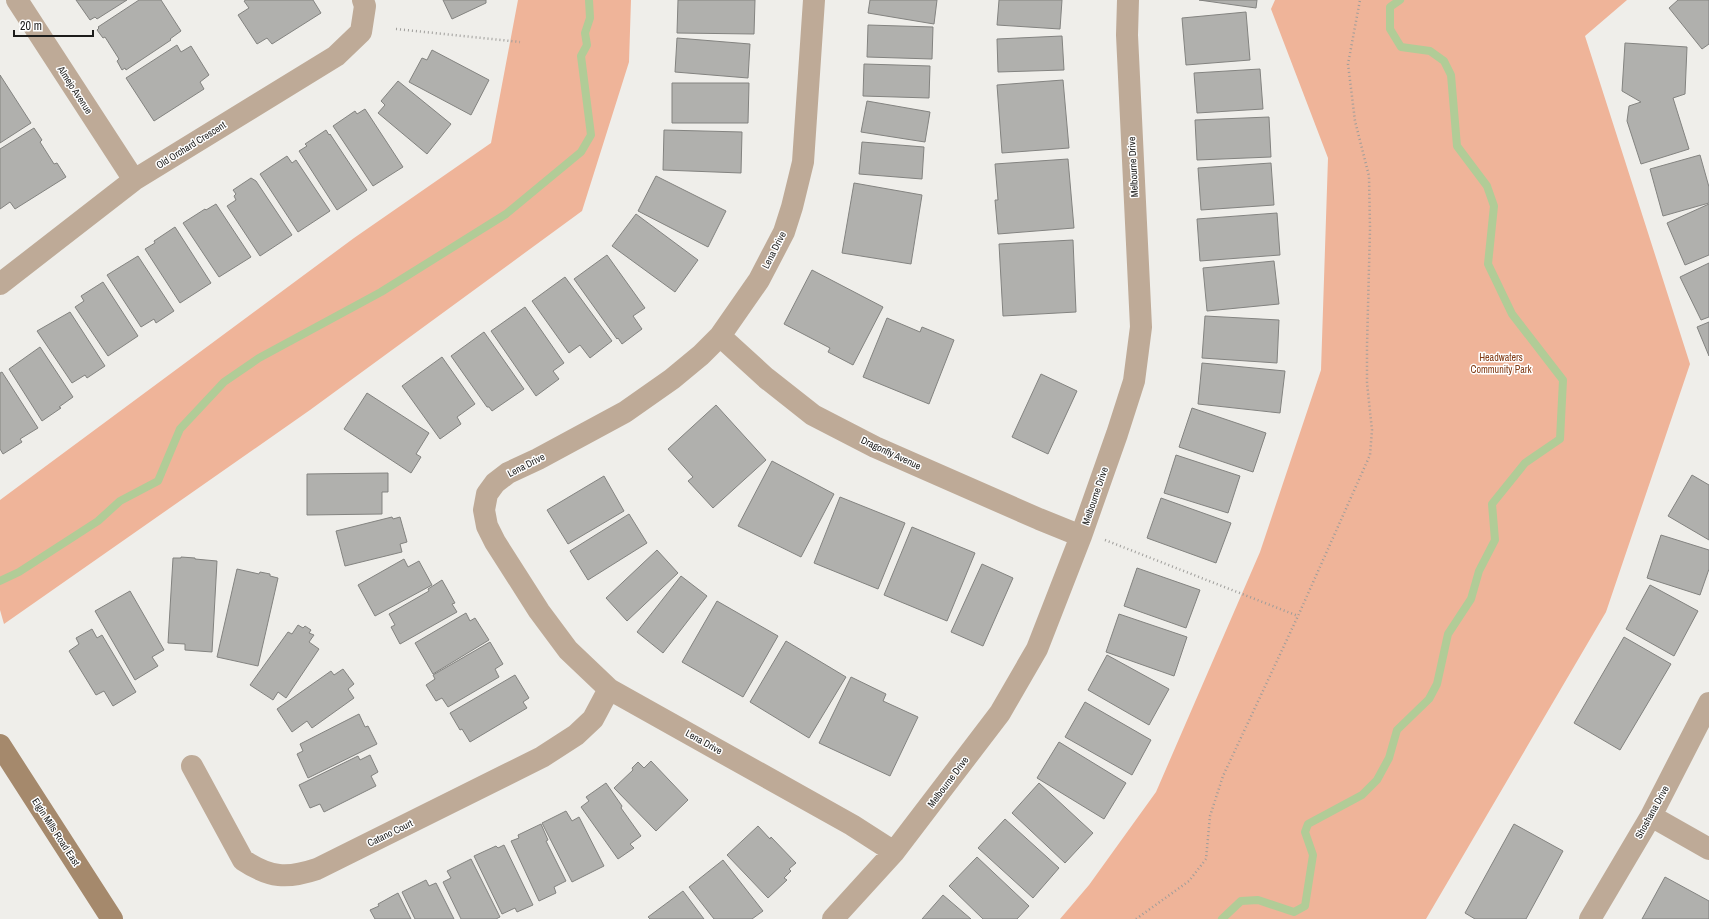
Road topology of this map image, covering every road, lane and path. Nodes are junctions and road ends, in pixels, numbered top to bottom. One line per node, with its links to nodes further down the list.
1 (17, 0): 8 (street, Almejo Avenue)
2 (363, 0): 8 (street, Old Orchard Crescent)
3 (814, 0): 10 (street, Lena Drive)
4 (1128, 0): 11 (street, Melbourne Drive)
5 (1360, 0): 12 (path)
6 (396, 28): 7 (path)
7 (520, 42)
8 (134, 180): 9 (street, Old Orchard Crescent)
9 (0, 284)
10 (720, 336): 11 (street, Dragonfly Avenue); 13 (street, Lena Drive)
11 (1091, 537): 12 (path); 19 (street, Melbourne Drive)
12 (1298, 616): 22 (path)
13 (609, 689): 16 (street, Catano Court); 19 (street, Lena Drive)
14 (1709, 703): 17 (street, Shoshana Drive)
15 (0, 745): 20 (main road, Elgin Mills Road East)
16 (192, 766)
17 (1651, 816): 18 (street); 23 (street, Shoshana Drive)
18 (1709, 849)
19 (894, 852): 21 (street, Melbourne Drive)
20 (112, 919)
21 (833, 919)
22 (1136, 919)
23 (1590, 919)

